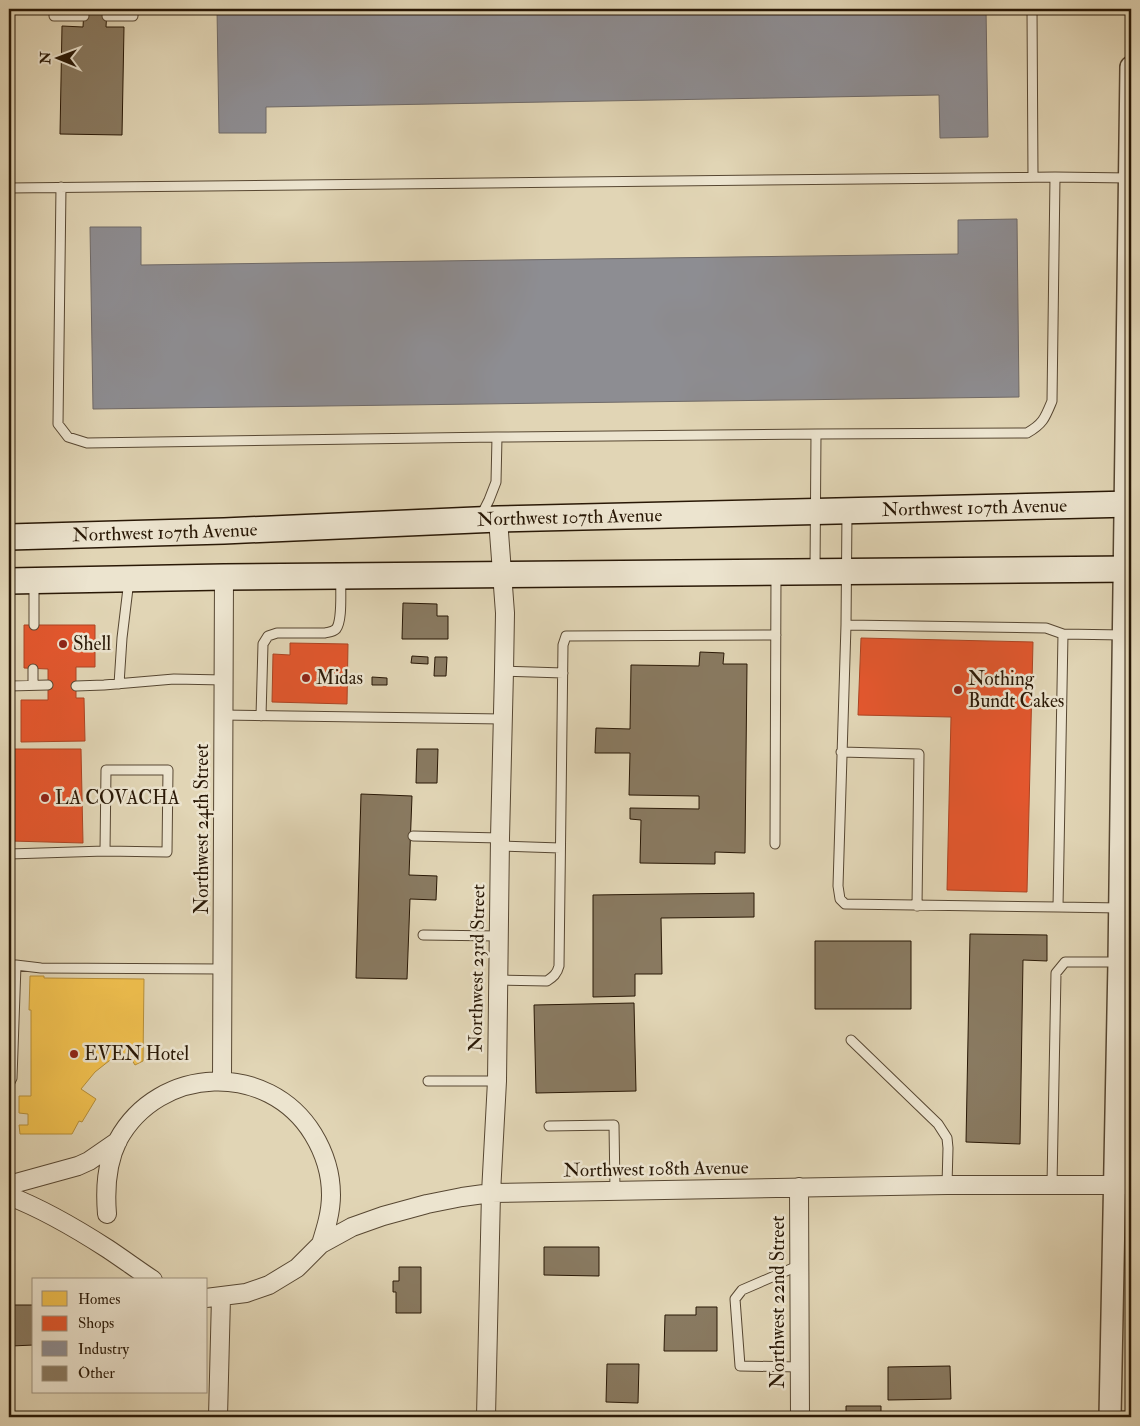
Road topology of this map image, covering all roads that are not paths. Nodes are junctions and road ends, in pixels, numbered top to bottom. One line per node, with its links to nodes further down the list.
1 (54, 9): 4 (lane)
2 (133, 9): 5 (lane)
3 (1032, 9): 7 (lane)
4 (84, 16)
5 (107, 16)
6 (1131, 67): 9 (street)
7 (1033, 177): 8 (lane); 10 (lane)
8 (1055, 177): 9 (lane); 13 (lane)
9 (1129, 178): 12 (street)
10 (61, 187): 11 (lane); 14 (lane)
11 (9, 188)
12 (1130, 214): 15 (street)
13 (816, 434): 14 (lane); 17 (lane)
14 (497, 437): 18 (lane)
15 (1128, 504): 16 (main road, Northwest 107th Avenue); 20 (street)
16 (847, 511): 17 (main road, Northwest 107th Avenue); 22 (lane)
17 (815, 512): 18 (main road, Northwest 107th Avenue); 21 (lane)
18 (488, 520): 19 (main road, Northwest 107th Avenue); 24 (street, Northwest 23rd Street)
19 (9, 537)
20 (1128, 569): 22 (main road); 32 (street)
21 (814, 571): 22 (main road); 23 (main road)
22 (847, 571): 31 (lane)
23 (776, 572): 24 (main road); 34 (lane)
24 (501, 574): 25 (main road); 36 (street, Northwest 23rd Street)
25 (341, 576): 26 (main road); 46 (lane)
26 (224, 577): 27 (main road); 38 (street, Northwest 24th Street)
27 (130, 579): 28 (main road); 39 (lane)
28 (34, 580): 29 (main road); 30 (lane)
29 (9, 581)
30 (34, 625)
31 (846, 625): 33 (lane); 48 (lane)
32 (1126, 631): 33 (lane); 44 (street)
33 (1062, 634): 56 (lane)
34 (776, 635): 37 (lane); 51 (lane)
35 (33, 669): 40 (lane)
36 (504, 671): 37 (lane); 47 (street, Northwest 23rd Street)
37 (563, 672): 52 (lane)
38 (224, 680): 39 (lane); 45 (street, Northwest 24th Street)
39 (119, 684): 43 (lane)
40 (33, 685): 41 (lane); 42 (lane)
41 (48, 685)
42 (9, 686)
43 (76, 686)
44 (1127, 710): 57 (street)
45 (223, 715): 46 (lane); 62 (street, Northwest 24th Street)
46 (261, 716): 47 (lane)
47 (503, 718): 50 (street, Northwest 23rd Street)
48 (841, 752): 55 (lane); 55 (lane)
49 (413, 836): 50 (lane)
50 (500, 842): 52 (lane); 59 (street, Northwest 23rd Street)
51 (775, 844)
52 (560, 848): 63 (lane)
53 (105, 851): 53 (lane); 54 (lane)
54 (9, 854)
55 (917, 906): 56 (lane)
56 (1058, 907): 57 (lane)
57 (1120, 908): 60 (street)
58 (422, 936): 59 (lane)
59 (498, 936): 63 (street, Northwest 23rd Street)
60 (1119, 962): 71 (lane); 74 (street)
61 (12, 965): 62 (lane); 68 (lane)
62 (222, 969): 65 (street, Northwest 24th Street)
63 (498, 980): 67 (street, Northwest 23rd Street)
64 (852, 1040): 73 (lane)
65 (222, 1081): 70 (street); 80 (street)
66 (428, 1081): 67 (lane)
67 (497, 1081): 77 (street, Northwest 23rd Street)
68 (9, 1084)
69 (549, 1126): 76 (lane)
70 (118, 1141): 72 (street); 79 (street)
71 (1052, 1184): 73 (street, Northwest 108th Avenue); 74 (street, Northwest 108th Avenue)
72 (9, 1185)
73 (947, 1185): 75 (street, Northwest 108th Avenue)
74 (1123, 1185): 89 (street)
75 (799, 1187): 76 (street, Northwest 108th Avenue); 81 (street, Northwest 22nd Street)
76 (614, 1190): 77 (street, Northwest 108th Avenue)
77 (491, 1193): 80 (street, Northwest 108th Avenue); 87 (street, Northwest 23rd Street)
78 (9, 1196): 82 (street)
79 (107, 1214)
80 (321, 1244): 83 (street, Northwest 108th Avenue)
81 (800, 1265): 84 (street, Northwest 22nd Street); 84 (lane)
82 (150, 1278)
83 (214, 1297): 86 (street)
84 (800, 1366): 88 (street, Northwest 22nd Street)
85 (1131, 1416): 89 (lane)
86 (218, 1417)
87 (486, 1417)
88 (800, 1417)
89 (1110, 1417)

